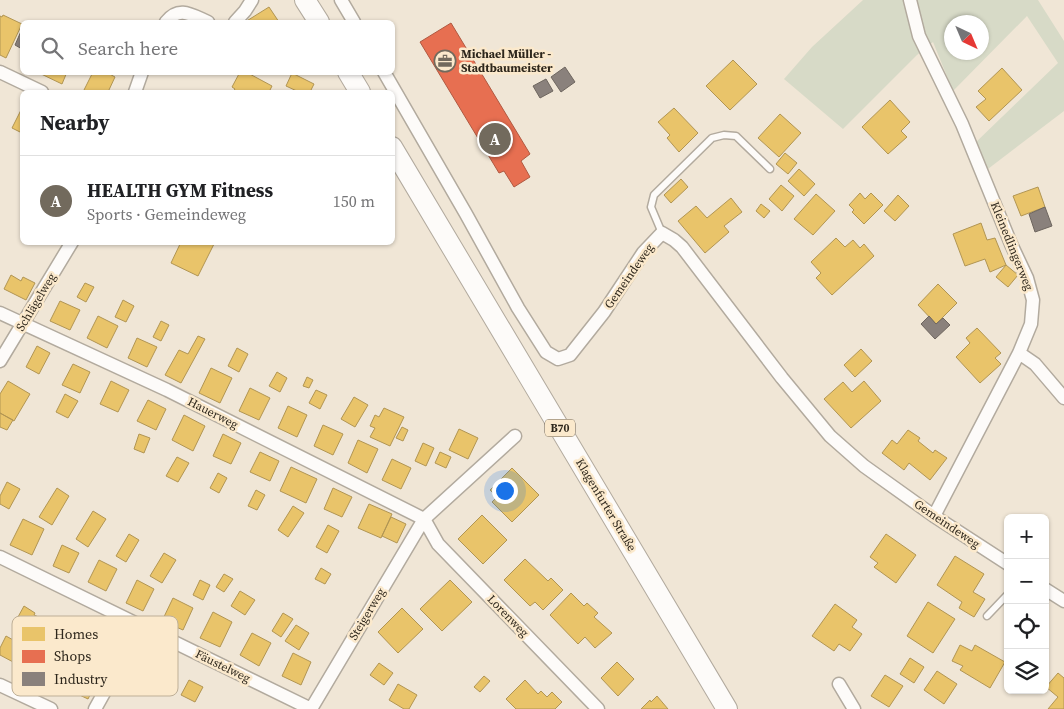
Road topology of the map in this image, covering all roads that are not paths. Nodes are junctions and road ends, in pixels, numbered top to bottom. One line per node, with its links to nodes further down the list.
1 (252, 0): 7 (street)
2 (305, 0): 8 (main road)
3 (341, 0): 9 (street)
4 (910, 0): 25 (street, Kleinedlingerweg)
5 (168, 20): 6 (street)
6 (203, 20)
7 (236, 20)
8 (318, 20)
9 (353, 20)
10 (0, 72): 14 (street)
11 (141, 75): 15 (street)
12 (350, 75): 16 (main road)
13 (386, 75): 17 (street, Gemeindeweg)
14 (38, 90)
15 (136, 90)
16 (359, 90)
17 (394, 90)
18 (395, 91): 21 (street, Gemeindeweg)
19 (395, 152): 48 (main road, Klagenfurter Straße / B70)
20 (770, 169): 21 (lane)
21 (662, 233): 29 (street, Gemeindeweg)
22 (70, 245): 24 (street, Schlägelweg)
23 (0, 313): 24 (street, Hauerweg)
24 (24, 324): 26 (street, Schlägelweg); 30 (street, Hauerweg)
25 (1019, 353): 27 (street); 29 (street, Kleinedlingerweg)
26 (0, 361)
27 (1064, 398)
28 (515, 436): 30 (street, Steigerweg)
29 (934, 516): 32 (street, Gemeindeweg)
30 (424, 519): 46 (street, Steigerweg); 47 (street, Lorenweg)
31 (0, 557): 36 (street, Fäustelweg)
32 (1004, 561)
33 (1049, 592): 35 (street)
34 (1004, 598): 37 (lane)
35 (1064, 602)
36 (121, 616)
37 (988, 616)
38 (178, 644): 46 (street, Fäustelweg)
39 (840, 684): 49 (street)
40 (0, 685): 41 (street)
41 (12, 691)
42 (23, 696): 44 (street)
43 (102, 696): 45 (street)
44 (51, 709)
45 (95, 709)
46 (311, 709)
47 (598, 709)
48 (728, 709)
49 (854, 709)

